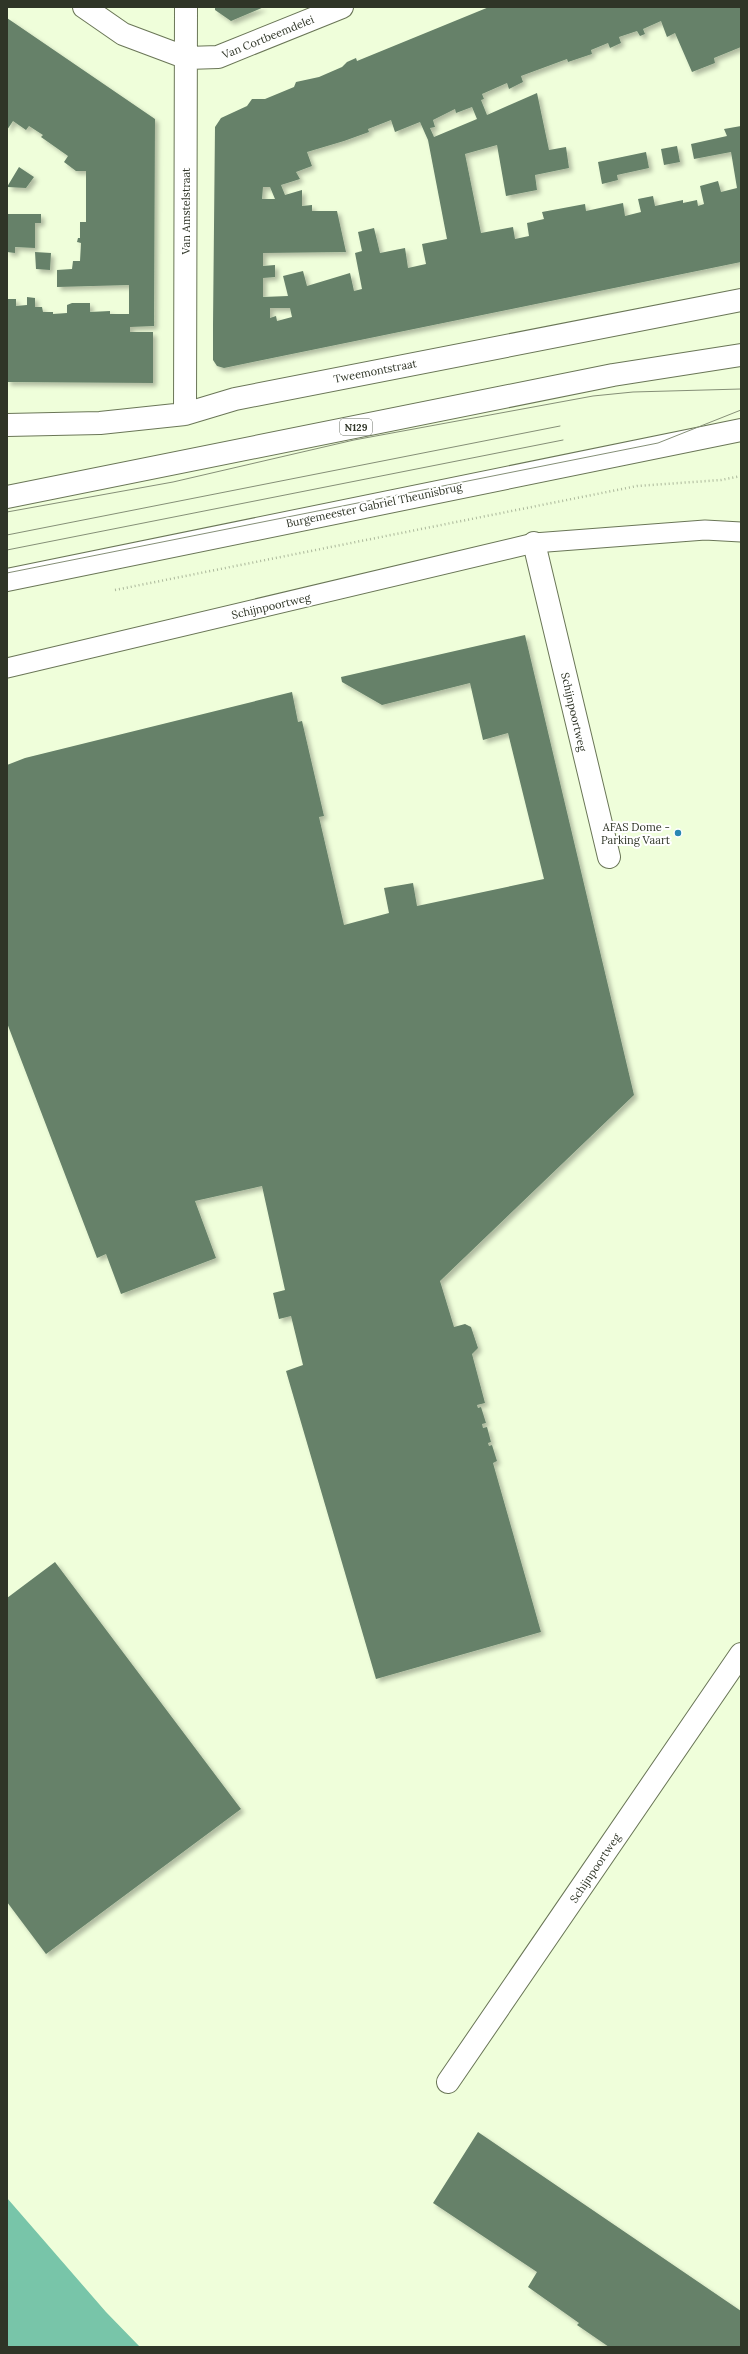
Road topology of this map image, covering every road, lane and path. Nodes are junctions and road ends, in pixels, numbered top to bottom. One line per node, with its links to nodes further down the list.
1 (84, 7): 4 (street, Van Cortbeemdelei)
2 (186, 7): 4 (street, Van Amstelstraat)
3 (342, 7): 4 (street, Van Cortbeemdelei)
4 (187, 58): 7 (street, Van Amstelstraat)
5 (741, 300): 7 (street, Tweemontstraat)
6 (741, 356): 11 (street, N129)
7 (184, 414): 8 (street, Tweemontstraat)
8 (7, 425)
9 (741, 430): 14 (street, Burgemeester Gabriel Theunisbrug)
10 (741, 476): 15 (path)
11 (7, 497)
12 (741, 532): 13 (lane, Schijnpoortweg)
13 (534, 543): 16 (lane, Schijnpoortweg); 17 (street, Schijnpoortweg)
14 (7, 580)
15 (108, 591)
16 (7, 668)
17 (609, 857)
18 (741, 1654): 19 (street, Schijnpoortweg)
19 (448, 2082)

